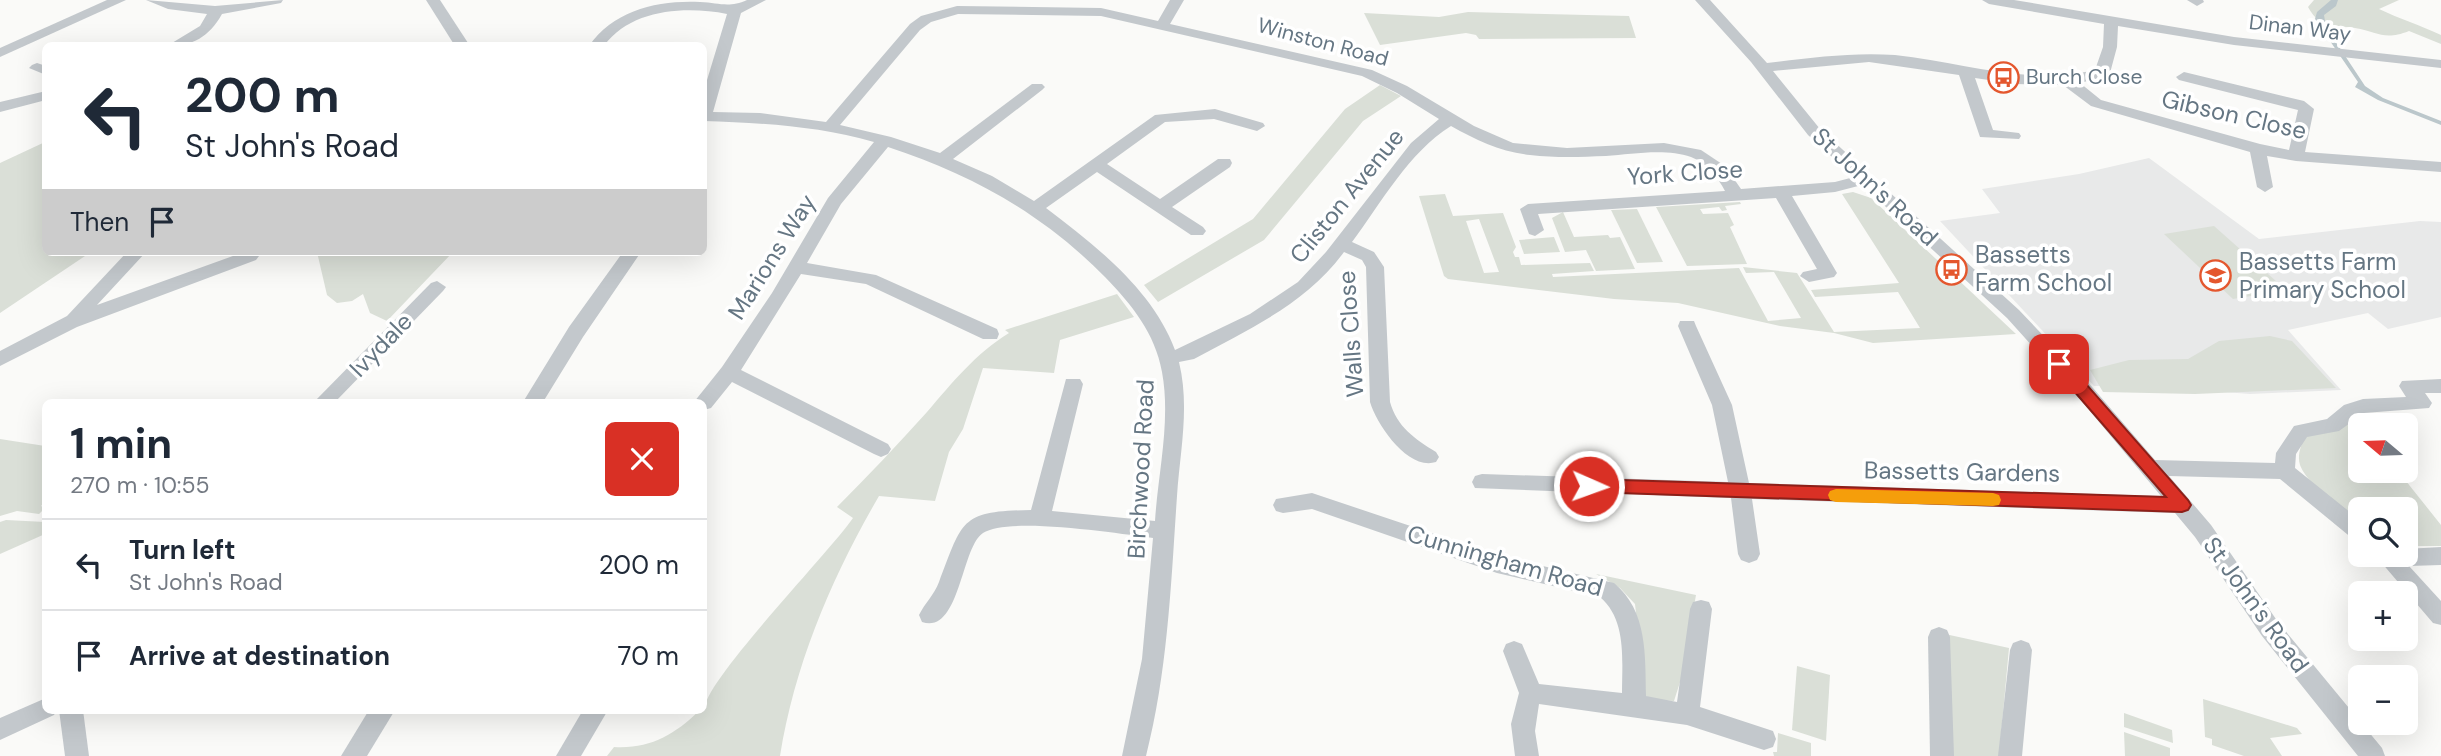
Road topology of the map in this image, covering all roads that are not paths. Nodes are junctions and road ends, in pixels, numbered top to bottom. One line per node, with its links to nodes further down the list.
1 (119, 0): 16 (street)
2 (153, 0): 9 (street)
3 (276, 0): 9 (street)
4 (433, 0): 14 (street)
5 (759, 0): 10 (street)
6 (1177, 0): 12 (street)
7 (1702, 0): 18 (street, St John's Road)
8 (1989, 0): 11 (street, Dinan Way)
9 (217, 10): 13 (street)
10 (735, 11): 15 (street); 24 (street)
11 (2111, 22): 17 (street, Dinan Way); 21 (street)
12 (1163, 24): 27 (street, Winston Road); 28 (street, Winston Road)
13 (182, 42)
14 (460, 42)
15 (598, 42)
16 (0, 53)
17 (2441, 64)
18 (1762, 68): 19 (street); 38 (street, St John's Road)
19 (1965, 70): 21 (street); 30 (street)
20 (2184, 77): 33 (street)
21 (2068, 82): 32 (street, Gibson Close)
22 (1037, 87): 34 (street)
23 (42, 96): 25 (street)
24 (707, 105)
25 (0, 107)
26 (707, 115): 28 (street, Birchwood Road)
27 (1450, 119): 41 (street, Winston Road); 46 (street, Cliston Avenue)
28 (831, 126): 31 (street, Birchwood Road)
29 (1257, 126): 36 (street)
30 (2013, 136)
31 (885, 140): 34 (street, Birchwood Road); 50 (street, Marions Way)
32 (2258, 149): 33 (street, Gibson Close); 39 (street)
33 (2296, 156): 37 (street, Gibson Close)
34 (940, 161): 43 (street, Birchwood Road)
35 (1224, 163): 42 (street)
36 (1096, 164): 42 (street); 43 (street)
37 (2441, 167)
38 (1867, 179): 40 (street, York Close); 66 (street, St John's Road)
39 (2265, 187)
40 (1781, 192): 41 (street, York Close); 51 (street)
41 (1735, 194): 44 (street, York Close)
42 (1160, 207): 45 (street)
43 (1035, 208): 56 (street, Birchwood Road)
44 (1535, 230)
45 (1197, 231)
46 (1343, 244): 56 (street, Cliston Avenue); 65 (street, Walls Close)
47 (133, 256): 53 (street)
48 (250, 256): 53 (street)
49 (629, 256): 62 (street)
50 (796, 267): 55 (street); 58 (street, Marions Way)
51 (1809, 276)
52 (437, 287): 61 (street, Ivydale)
53 (71, 322): 57 (street)
54 (1687, 326): 69 (street)
55 (990, 334)
56 (1169, 358): 74 (street, Birchwood Road)
57 (0, 359)
58 (729, 372): 63 (street, Marions Way); 64 (street)
59 (1073, 384): 72 (street)
60 (2441, 386): 67 (street)
61 (327, 399)
62 (535, 399)
63 (707, 399)
64 (881, 449)
65 (1429, 457)
66 (2151, 468): 67 (street); 71 (street, St John's Road)
67 (2285, 471): 73 (street)
68 (1482, 482): 69 (street, Bassetts Gardens)
69 (1740, 490): 71 (street, Bassetts Gardens); 75 (street)
70 (1283, 505): 86 (street, Cunningham Road)
71 (2182, 505): 101 (street, St John's Road)
72 (1040, 517): 74 (street); 80 (street)
73 (2348, 522)
74 (1165, 531): 97 (street, Birchwood Road)
75 (1749, 554)
76 (2418, 556): 77 (street)
77 (2441, 556)
78 (2398, 567): 81 (street)
79 (1701, 609): 91 (street)
80 (930, 615)
81 (2441, 616)
82 (1939, 637): 99 (street)
83 (2021, 650): 100 (street)
84 (1514, 651): 85 (street)
85 (1531, 693): 86 (street); 98 (street)
86 (1634, 705): 91 (street)
87 (42, 710): 92 (street)
88 (72, 714): 94 (street)
89 (380, 714): 95 (street)
90 (594, 714): 96 (street)
91 (1687, 714): 93 (street)
92 (0, 729)
93 (1764, 739)
94 (77, 756)
95 (353, 756)
96 (568, 756)
97 (1134, 756)
98 (1527, 756)
99 (1942, 756)
100 (2010, 756)
101 (2373, 756)

